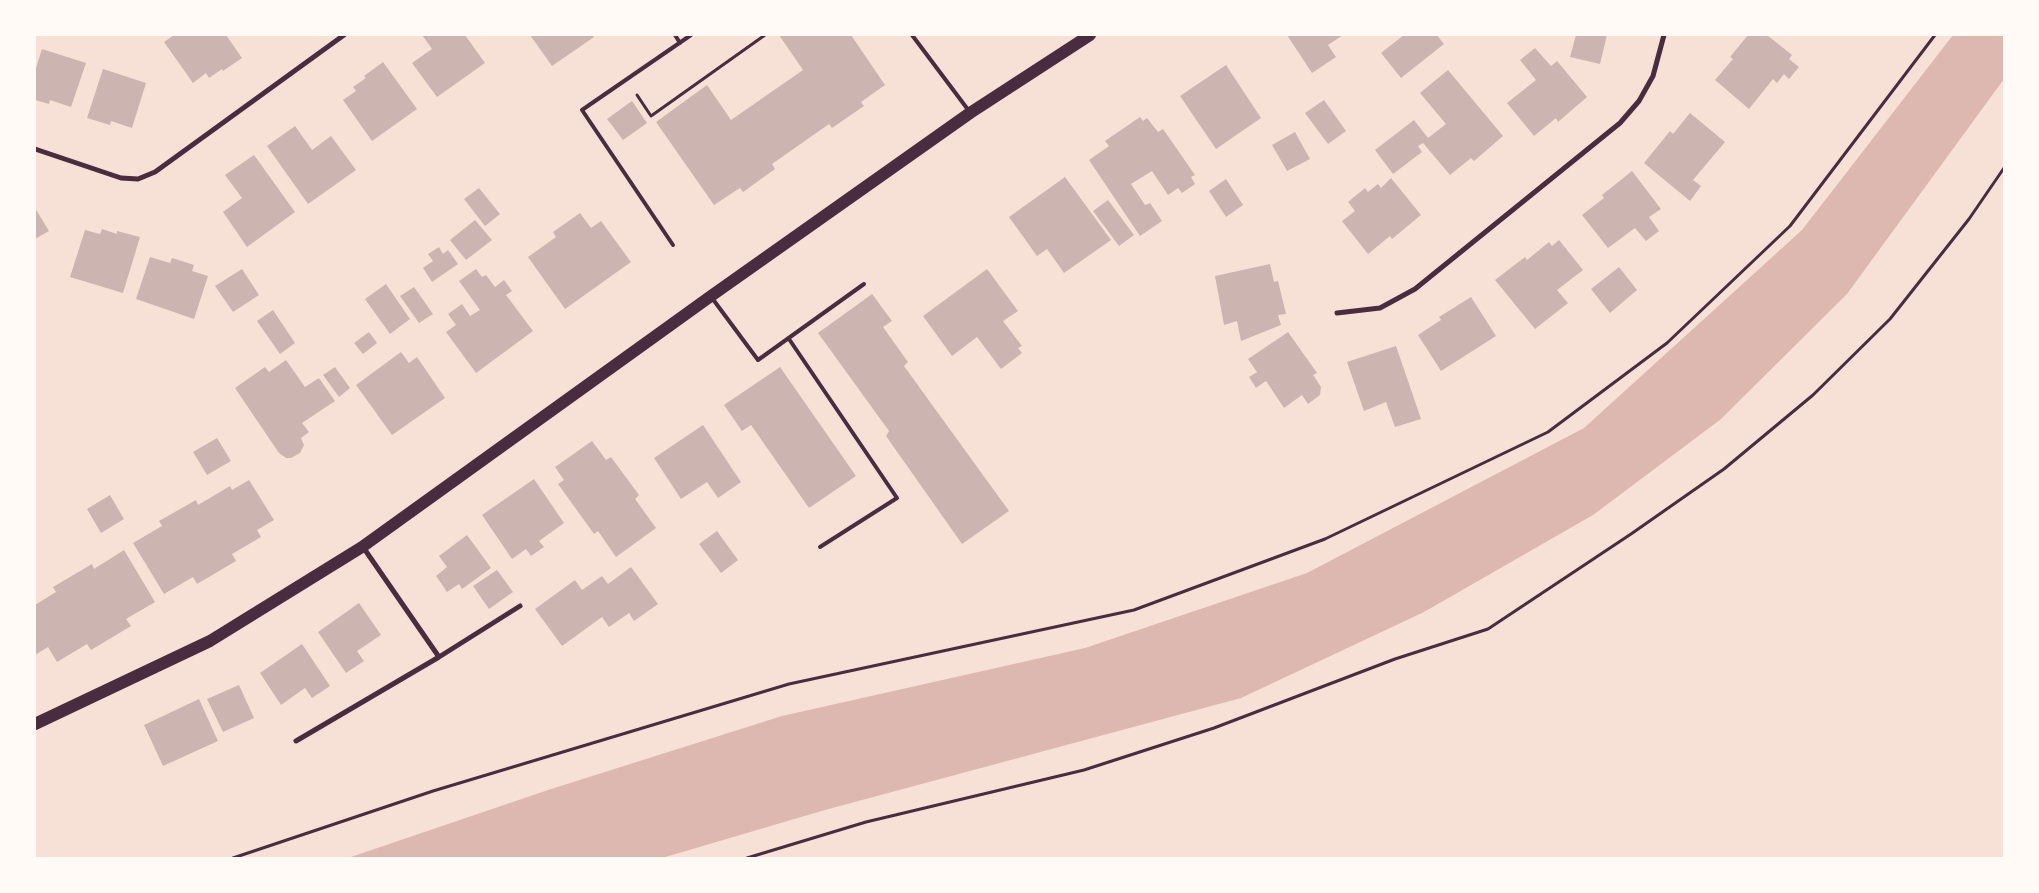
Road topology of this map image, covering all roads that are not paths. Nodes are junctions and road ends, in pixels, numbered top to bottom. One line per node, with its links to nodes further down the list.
1 (344, 35): 9 (street)
2 (674, 35): 7 (lane)
3 (691, 35): 7 (lane)
4 (912, 35): 8 (lane)
5 (1090, 35): 8 (main road)
6 (1664, 35): 13 (street)
7 (680, 42): 10 (lane)
8 (970, 113): 12 (main road)
9 (35, 149)
10 (673, 245)
11 (864, 284): 14 (lane)
12 (711, 296): 14 (lane); 15 (main road)
13 (1337, 313)
14 (789, 338): 16 (lane)
15 (362, 547): 18 (street); 19 (main road)
16 (820, 547)
17 (520, 606): 18 (street)
18 (439, 657): 20 (street)
19 (35, 724)
20 (296, 741)

